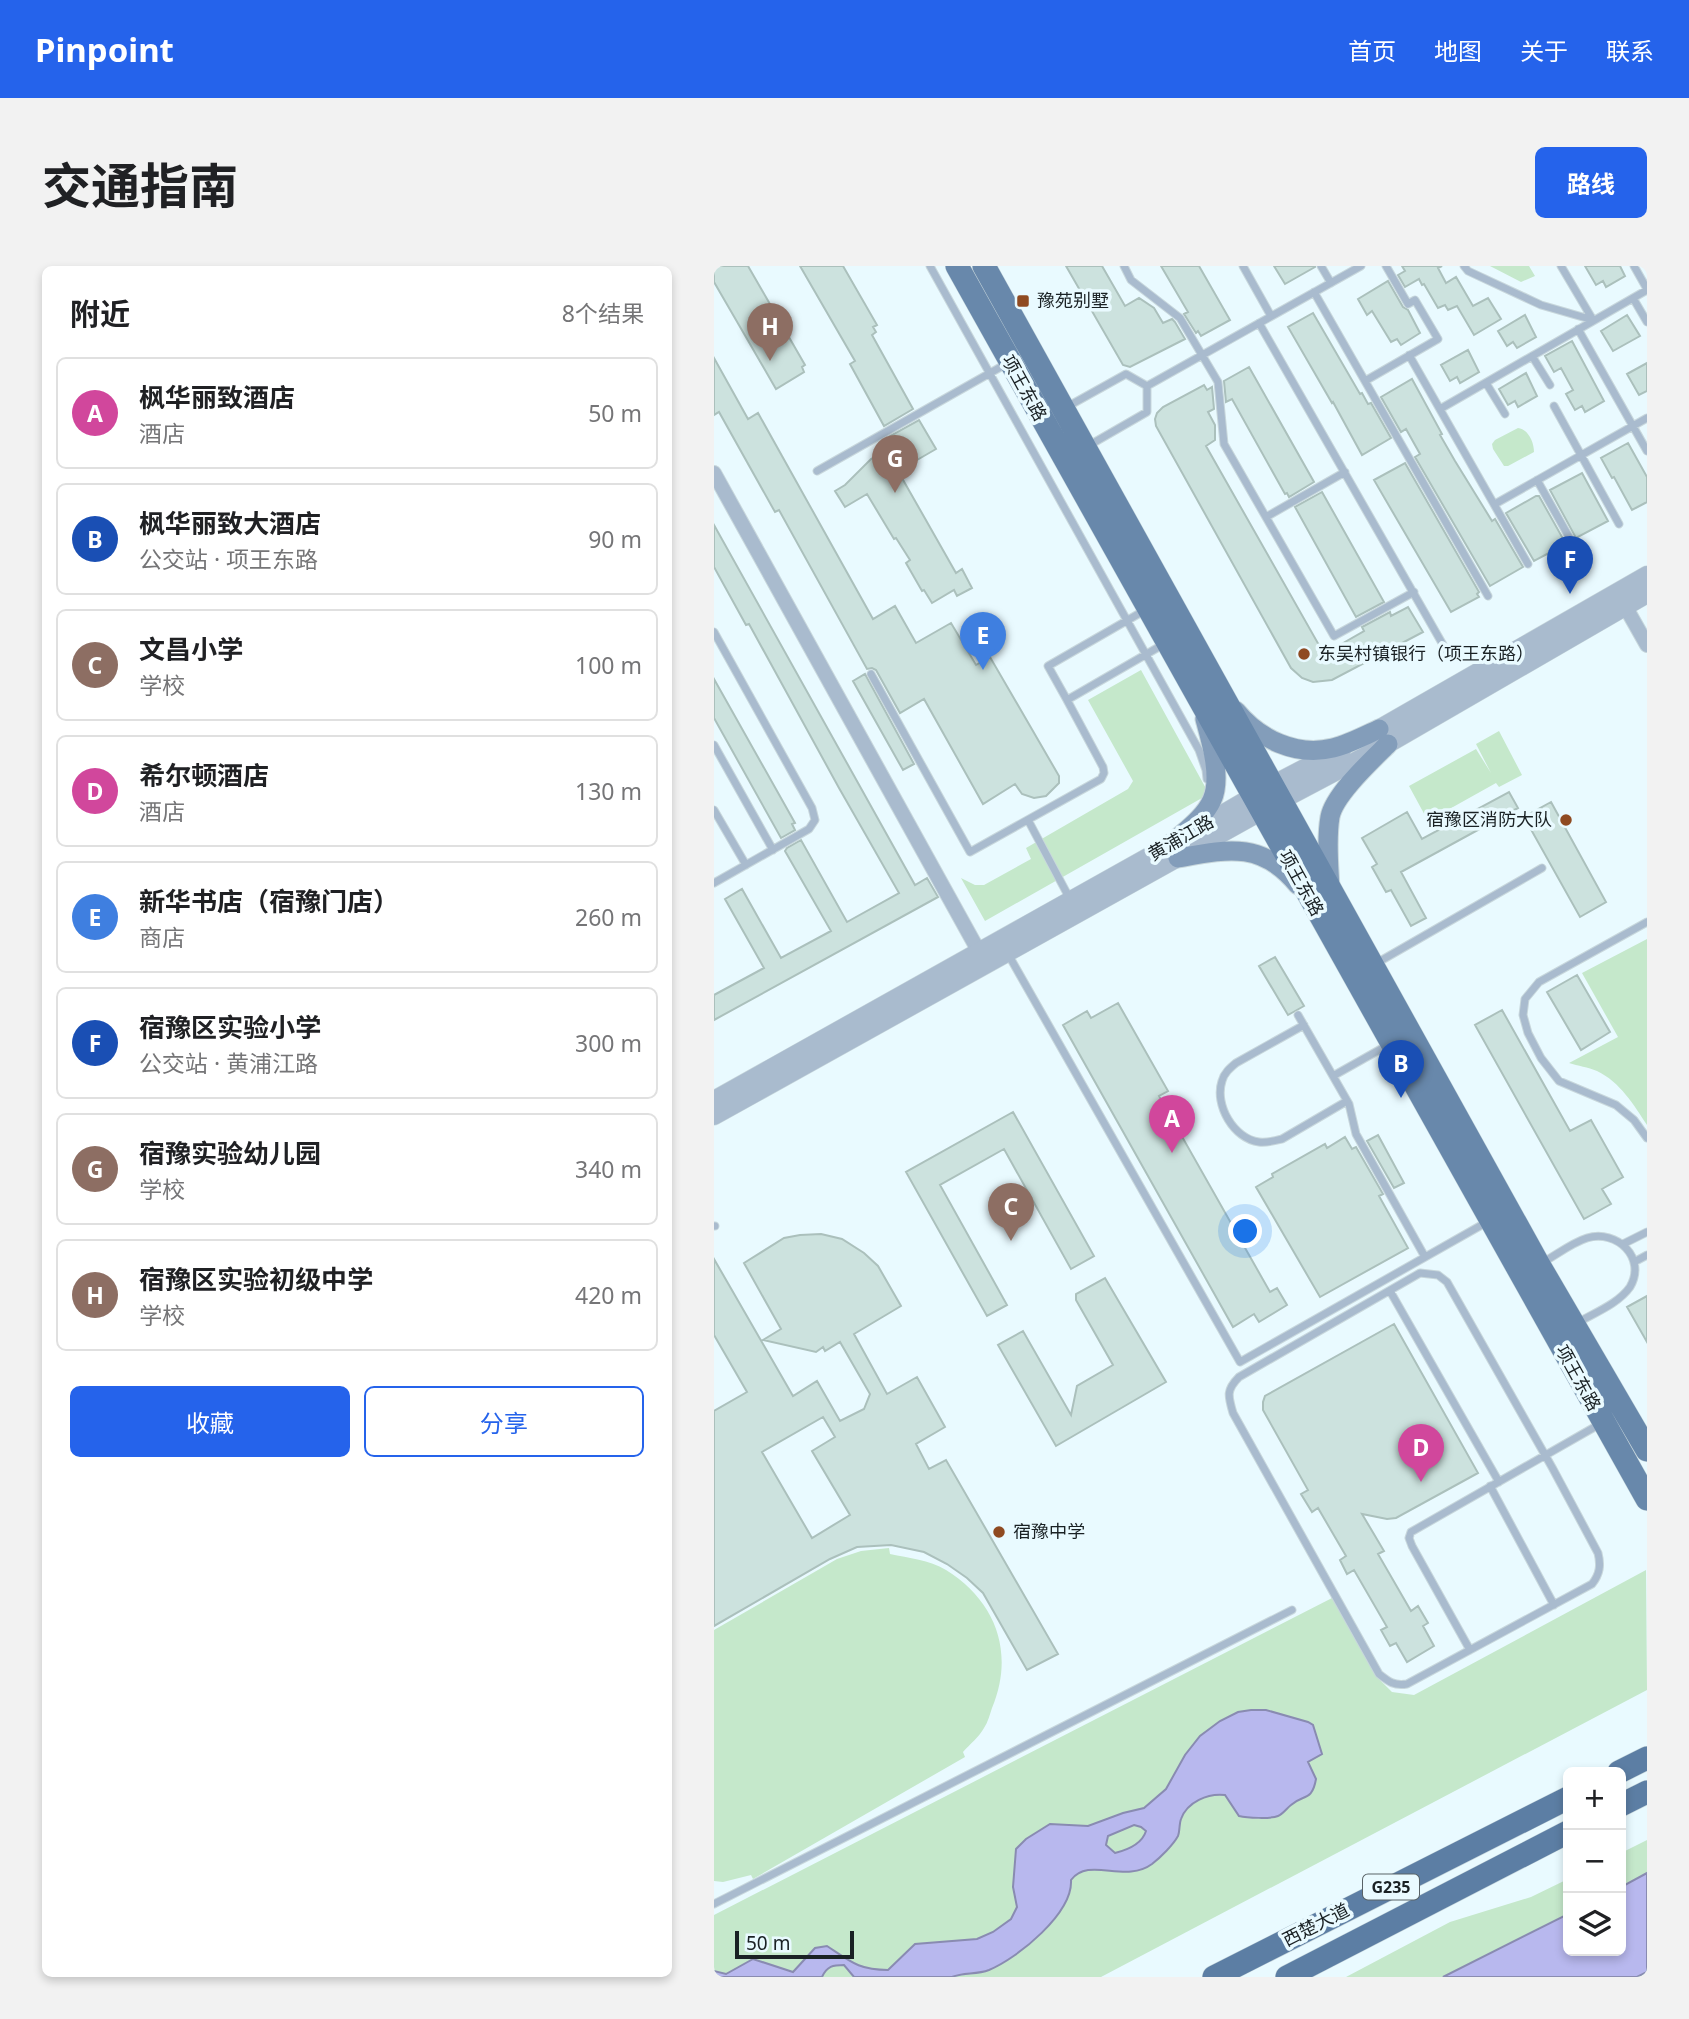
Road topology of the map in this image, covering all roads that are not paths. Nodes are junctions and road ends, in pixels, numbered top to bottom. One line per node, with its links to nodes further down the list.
1 (930, 266): 24 (lane)
2 (957, 266): 24 (main road, 项王东路)
3 (984, 266): 30 (main road, 项王东路)
4 (1124, 266): 21 (lane)
5 (1243, 266): 16 (lane)
6 (1321, 266): 12 (lane)
7 (1361, 266): 12 (lane)
8 (1386, 266): 22 (lane)
9 (1464, 266): 17 (lane)
10 (1561, 266): 17 (lane)
11 (1634, 266): 13 (lane)
12 (1331, 283): 14 (lane)
13 (1647, 289): 15 (lane)
14 (1314, 292): 16 (lane); 25 (lane)
15 (1633, 298): 17 (lane); 18 (lane)
16 (1271, 316): 19 (lane)
17 (1593, 320): 20 (lane)
18 (1647, 322)
19 (1259, 323): 21 (lane); 41 (lane)
20 (1578, 329): 23 (lane); 35 (lane)
21 (1202, 355): 28 (lane); 45 (lane)
22 (1409, 355): 25 (lane); 31 (lane)
23 (1532, 356): 26 (lane); 27 (lane)
24 (1000, 367): 34 (main road, 项王东路); 40 (lane)
25 (1365, 382): 52 (lane)
26 (1486, 383): 31 (lane); 32 (lane)
27 (1549, 385)
28 (1147, 386): 30 (lane); 36 (lane)
29 (1554, 406): 38 (lane)
30 (1063, 409): 34 (lane); 36 (main road, 项王东路)
31 (1440, 410): 44 (lane)
32 (1505, 414)
33 (1647, 418): 35 (lane)
34 (1032, 426): 39 (main road, 项王东路)
35 (1633, 426): 37 (lane); 38 (lane)
36 (1084, 448): 39 (lane); 61 (main road, 项王东路)
37 (1647, 451)
38 (1581, 456): 43 (lane); 46 (lane)
39 (1054, 465): 54 (main road, 项王东路)
40 (817, 471)
41 (1345, 472): 45 (lane); 50 (lane)
42 (714, 473): 77 (street)
43 (1537, 480): 44 (lane); 47 (lane)
44 (1495, 504): 48 (lane)
45 (1266, 517): 50 (lane)
46 (1619, 524)
47 (1573, 544)
48 (1528, 564)
49 (1647, 575): 53 (street, 黄浦江路)
50 (1414, 592): 58 (lane)
51 (1647, 594): 53 (street, 黄浦江路)
52 (1488, 596)
53 (1621, 599): 56 (street); 62 (street, 黄浦江路)
54 (1138, 615): 57 (main road, 项王东路); 60 (lane)
55 (714, 632): 68 (lane)
56 (1647, 645)
57 (1157, 648): 60 (lane); 61 (main road, 项王东路); 64 (lane)
58 (1450, 657)
59 (870, 674): 67 (lane)
60 (1067, 699): 67 (lane)
61 (1211, 699): 62 (main road); 65 (main road, 项王东路); 69 (main road)
62 (1383, 737): 65 (street, 黄浦江路); 73 (main road)
63 (714, 745): 68 (lane)
64 (1209, 793)
65 (1267, 799): 69 (street, 黄浦江路); 73 (main road, 项王东路)
66 (714, 810): 70 (lane)
67 (1028, 820): 74 (lane)
68 (773, 850): 70 (lane)
69 (1174, 851): 73 (main road); 74 (street, 黄浦江路)
70 (746, 866): 72 (lane)
71 (1542, 868): 78 (lane)
72 (714, 884)
73 (1320, 895): 78 (main road, 项王东路)
74 (1075, 907): 76 (street, 黄浦江路); 77 (street, 黄浦江路)
75 (1647, 922): 86 (lane)
76 (1008, 954): 77 (street, 黄浦江路); 91 (lane)
77 (982, 959): 83 (street, 黄浦江路); 85 (street, 黄浦江路)
78 (1363, 971): 81 (main road, 项王东路)
79 (1298, 1015): 80 (lane)
80 (1304, 1025): 82 (lane); 84 (lane)
81 (1400, 1038): 82 (lane); 87 (main road, 项王东路); 93 (main road, 项王东路)
82 (1333, 1076): 84 (lane)
83 (714, 1100)
84 (1347, 1101): 91 (lane)
85 (714, 1116)
86 (1647, 1138)
87 (1490, 1220): 91 (lane); 93 (main road, 项王东路)
88 (1647, 1232): 89 (lane)
89 (1623, 1244): 92 (lane); 93 (lane)
90 (1647, 1255): 92 (lane)
91 (1425, 1257)
92 (1636, 1261): 95 (lane)
93 (1530, 1270): 95 (main road, 项王东路)
94 (1390, 1291): 98 (lane); 99 (lane); 104 (lane)
95 (1564, 1330): 96 (main road, 项王东路); 97 (main road, 项王东路)
96 (1604, 1422): 98 (lane); 101 (main road, 项王东路)
97 (1647, 1450)
98 (1545, 1455): 99 (lane); 102 (lane)
99 (1499, 1482): 100 (lane)
100 (1490, 1486): 102 (lane); 104 (lane)
101 (1647, 1499)
102 (1554, 1605): 104 (lane)
103 (1292, 1610): 111 (lane)
104 (1470, 1650)
105 (1647, 1758): 106 (highway)
106 (1626, 1768)
107 (1647, 1792): 109 (highway)
108 (1563, 1801): 112 (highway, 西楚大道 / G235)
109 (1626, 1802)
110 (1563, 1835): 113 (highway, 西楚大道 / G235)
111 (714, 1904)
112 (1214, 1977)
113 (1287, 1977)

